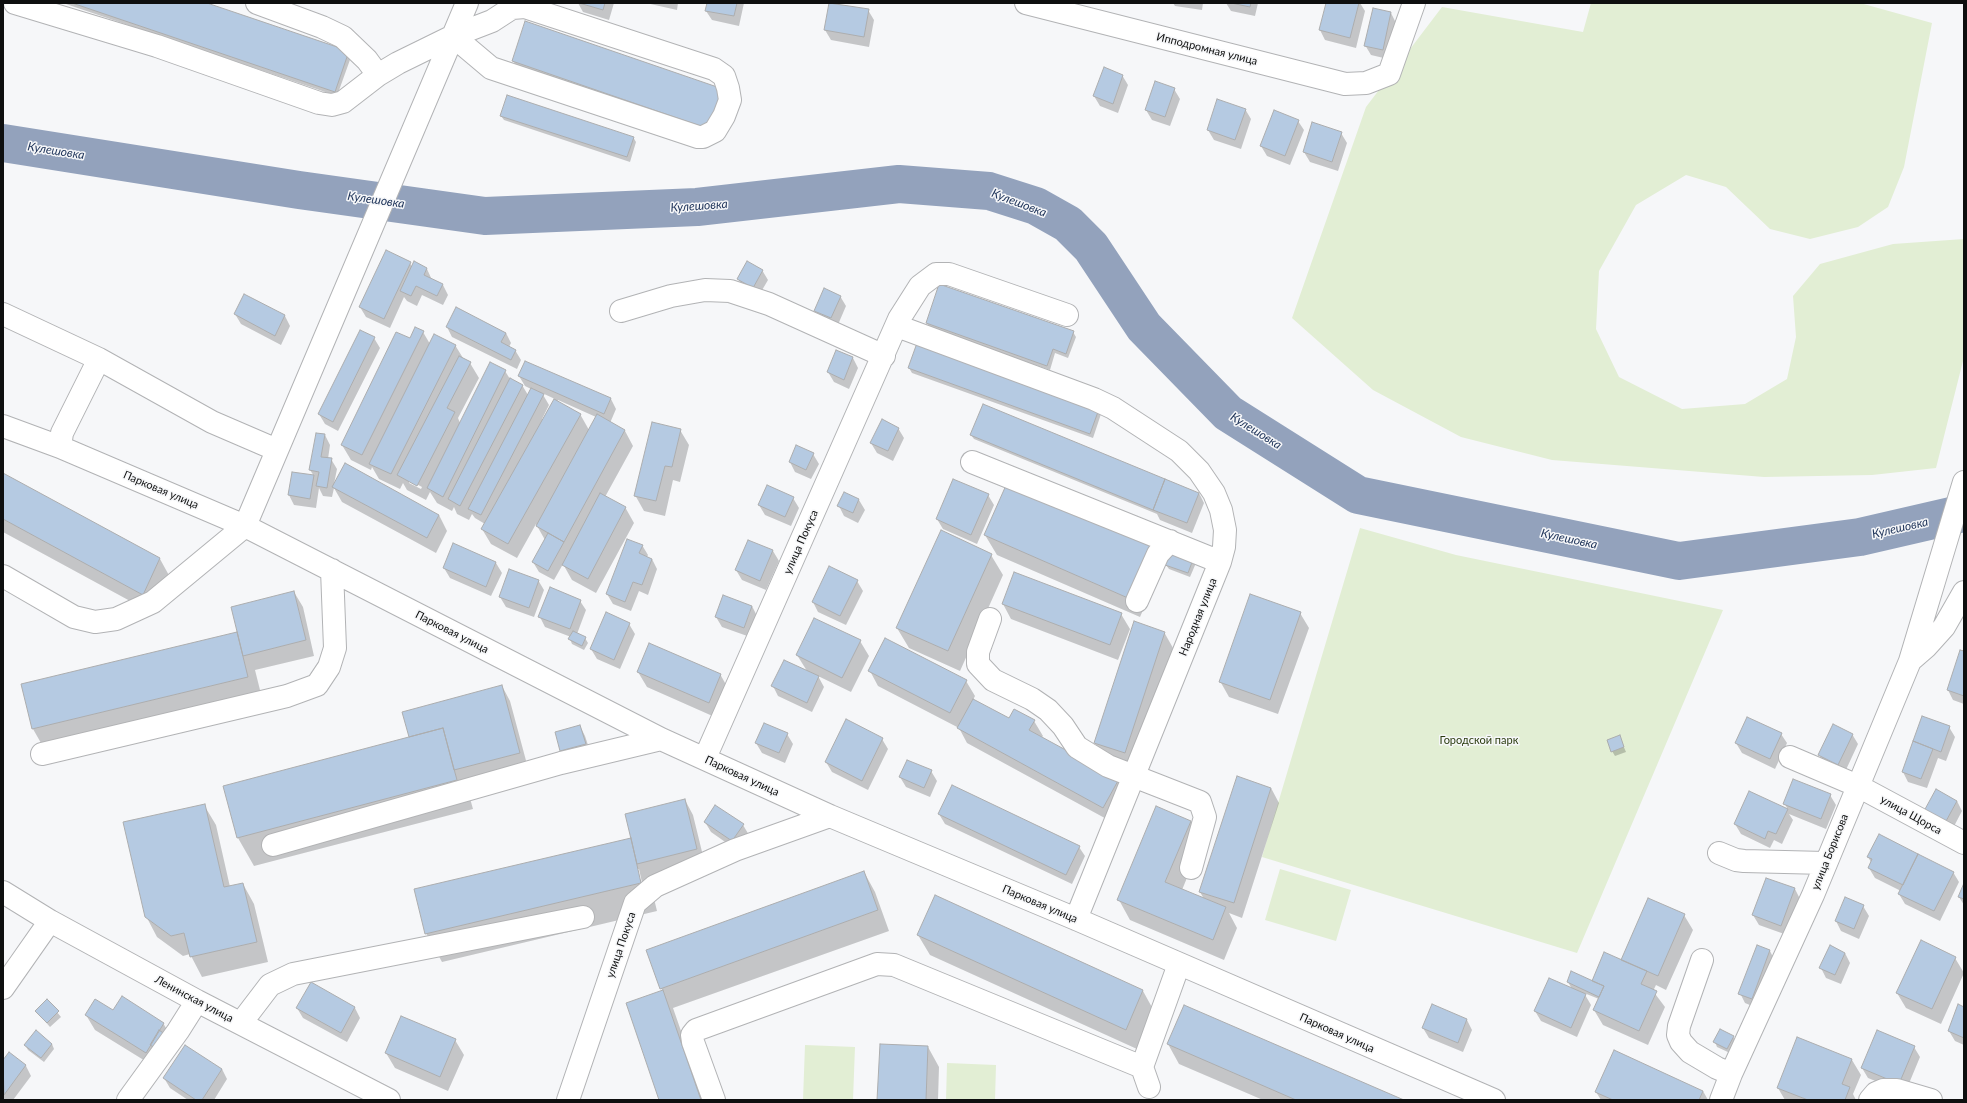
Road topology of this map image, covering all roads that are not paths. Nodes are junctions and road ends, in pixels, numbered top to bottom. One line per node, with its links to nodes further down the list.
1 (14, 3): 7 (street)
2 (257, 3): 7 (street)
3 (468, 3): 6 (street)
4 (1026, 3): 5 (street, Ипподромная улица)
5 (1414, 3)
6 (453, 36): 6 (street); 7 (street); 16 (street)
7 (378, 75)
8 (621, 311): 12 (street)
9 (3, 314): 13 (street)
10 (1067, 315): 11 (street, улица Покуса)
11 (897, 326): 12 (street, улица Покуса); 21 (street, Народная улица)
12 (884, 356): 31 (street, улица Покуса)
13 (98, 359): 15 (street); 16 (street)
14 (3, 426): 15 (street, Парковая улица)
15 (60, 447): 19 (street, Парковая улица)
16 (277, 450): 19 (street)
17 (972, 462): 20 (street)
18 (1964, 482): 27 (street, улица Борисова)
19 (245, 526): 22 (street, Парковая улица); 23 (street)
20 (1170, 541): 21 (street); 25 (street)
21 (1220, 562): 32 (street, Народная улица)
22 (332, 570): 28 (street, Парковая улица); 29 (street)
23 (3, 576)
24 (1964, 592): 27 (street)
25 (1137, 601)
26 (990, 619): 32 (street)
27 (1910, 661): 33 (street, улица Борисова)
28 (661, 739): 31 (street, Парковая улица); 36 (street)
29 (42, 754)
30 (1790, 757): 33 (street, улица Щорса)
31 (705, 758): 34 (street, Парковая улица)
32 (1133, 777): 39 (street); 42 (street, Народная улица)
33 (1858, 786): 35 (street, улица Щорса); 38 (street, улица Борисова)
34 (830, 816): 42 (street, Парковая улица); 52 (street, улица Покуса)
35 (1964, 843)
36 (273, 845)
37 (1718, 853): 38 (street)
38 (1825, 862): 49 (street, улица Борисова)
39 (1191, 868)
40 (3, 892): 43 (street, Ленинская улица)
41 (583, 918): 48 (street)
42 (1076, 919): 45 (street, Парковая улица)
43 (50, 921): 46 (street); 47 (street, Ленинская улица)
44 (1702, 960): 49 (street)
45 (1179, 964): 53 (street); 54 (street, Парковая улица)
46 (3, 988)
47 (197, 1001): 48 (street, Ленинская улица); 50 (street)
48 (241, 1023): 51 (street, Ленинская улица)
49 (1731, 1074): 55 (street, улица Борисова)
50 (128, 1100)
51 (389, 1100)
52 (568, 1100)
53 (714, 1100)
54 (1494, 1100)
55 (1721, 1100)
56 (1870, 1100): 57 (street)
57 (1931, 1100)

